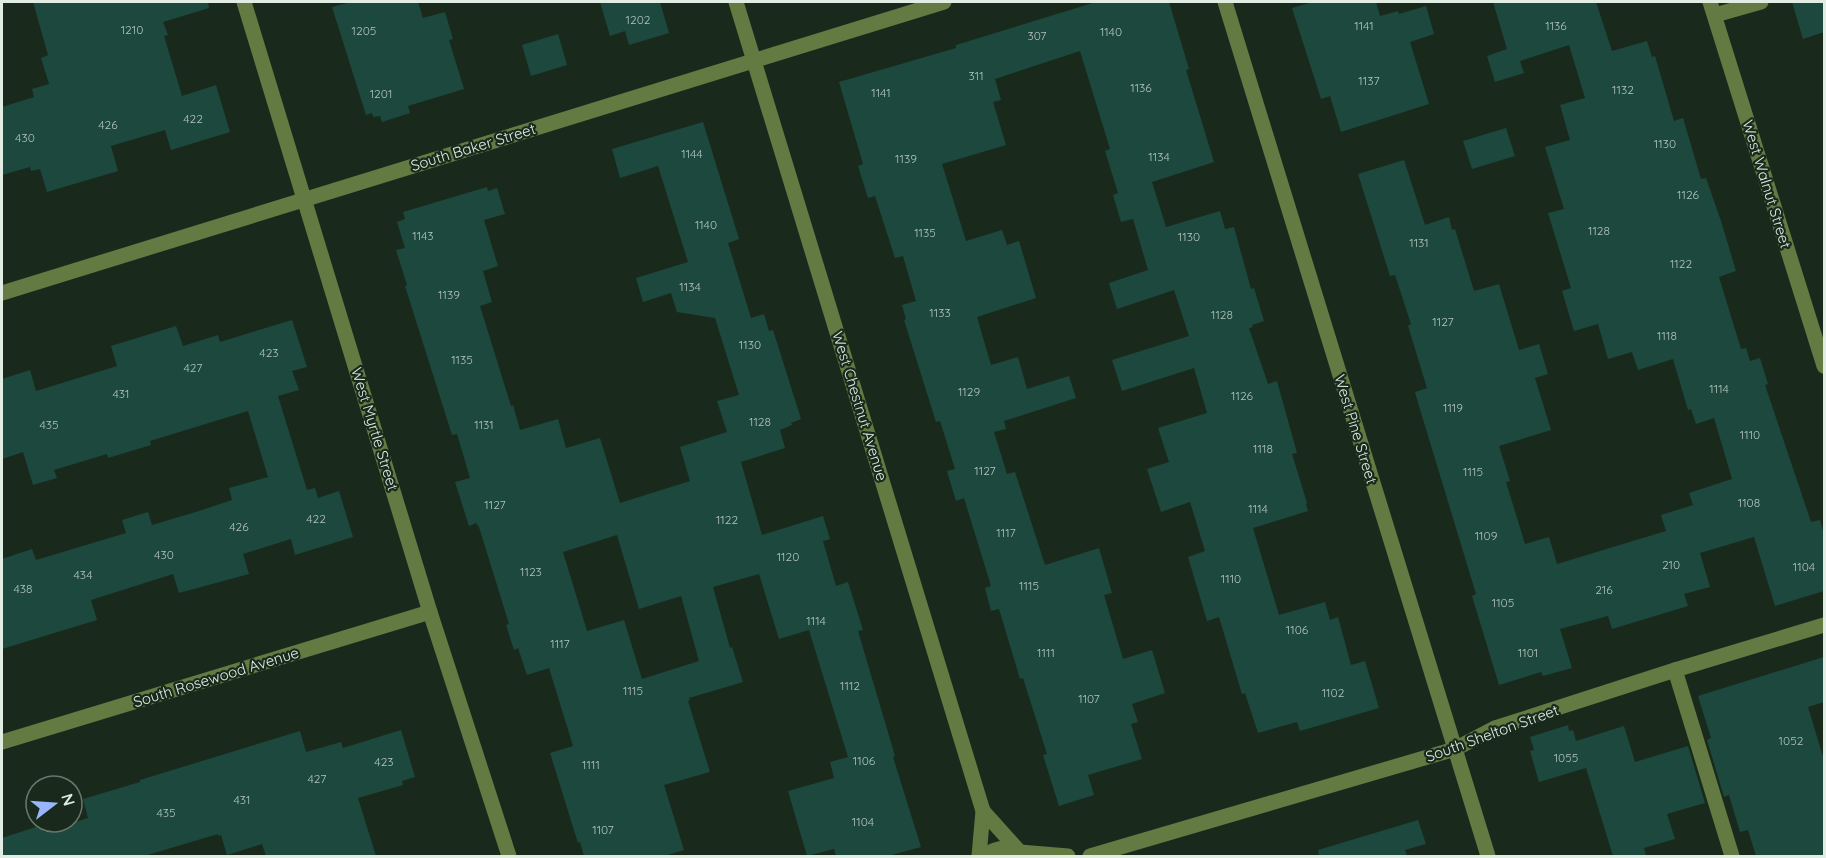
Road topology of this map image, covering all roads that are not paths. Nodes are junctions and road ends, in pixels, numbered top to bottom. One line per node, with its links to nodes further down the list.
1 (244, 2): 8 (street, West Myrtle Street)
2 (736, 2): 7 (street, West Chestnut Avenue)
3 (944, 2): 7 (street, South Baker Street)
4 (1225, 2): 15 (street, West Pine Street)
5 (1761, 2): 6 (street)
6 (1712, 8): 10 (street, West Walnut Street)
7 (754, 60): 8 (street, South Baker Street); 16 (street, West Chestnut Avenue)
8 (304, 199): 9 (street, South Baker Street); 11 (street, West Myrtle Street)
9 (2, 293)
10 (1824, 366)
11 (430, 612): 14 (street, South Rosewood Avenue); 18 (street, West Myrtle Street)
12 (1824, 625): 13 (street, South Shelton Street)
13 (1675, 670): 15 (street, South Shelton Street); 23 (street)
14 (2, 742)
15 (1455, 749): 21 (street, South Shelton Street); 22 (street, West Pine Street)
16 (983, 811): 17 (street, West Chestnut Avenue); 19 (street, West Chestnut Avenue)
17 (1022, 853): 19 (street); 20 (street)
18 (509, 856)
19 (981, 856)
20 (1068, 856)
21 (1090, 856)
22 (1488, 856)
23 (1732, 856)

